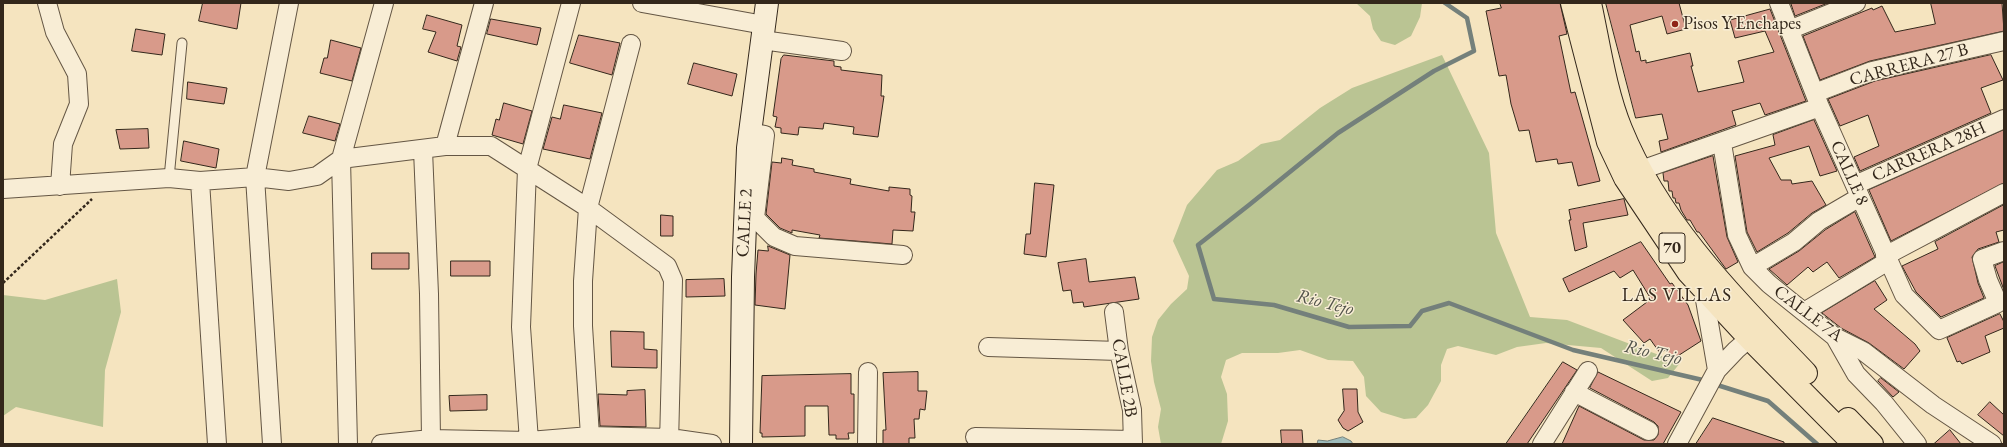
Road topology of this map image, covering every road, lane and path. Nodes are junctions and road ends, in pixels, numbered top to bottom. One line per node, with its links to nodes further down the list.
1 (47, 3): 31 (street)
2 (289, 3): 27 (street)
3 (384, 3): 24 (street)
4 (484, 3): 22 (street)
5 (571, 3): 25 (street)
6 (642, 3): 13 (street)
7 (767, 3): 13 (street, CALLE 2)
8 (1572, 3): 41 (main road, 70)
9 (1590, 3): 26 (main road, 70)
10 (1779, 3): 12 (street, CALLE 8)
11 (1856, 3): 12 (street)
12 (1790, 30): 18 (street, CALLE 8)
13 (763, 33): 17 (street); 21 (street, CALLE 2)
14 (2004, 41): 18 (street, CARRERA 27 B)
15 (182, 43): 28 (lane)
16 (631, 44): 35 (street)
17 (842, 51)
18 (1818, 100): 20 (street, CARRERA 27 B); 33 (street, CALLE 8)
19 (2004, 119): 33 (street, CARRERA 28H)
20 (1722, 142): 26 (street, CARRERA 27 B); 39 (street, CALLE 7A)
21 (754, 144): 37 (street); 64 (street, CALLE 2)
22 (444, 146): 23 (street); 25 (street)
23 (423, 150): 24 (street); 55 (street)
24 (341, 159): 27 (street); 61 (street)
25 (527, 170): 35 (street); 56 (street)
26 (1641, 170): 44 (main road, 70)
27 (255, 177): 29 (street); 60 (street)
28 (169, 178): 29 (street); 30 (street)
29 (200, 181): 59 (street)
30 (110, 182): 31 (street); 40 (path)
31 (60, 186): 32 (street)
32 (3, 190)
33 (1857, 191): 38 (street, CALLE 8); 39 (street, CARRERA 28H)
34 (2004, 193): 38 (street)
35 (588, 208): 53 (street); 57 (street)
36 (2004, 251): 38 (street, CALLE 8)
37 (903, 255)
38 (1887, 259): 43 (street)
39 (1752, 267): 43 (street, CALLE 7A)
40 (3, 283)
41 (1703, 288): 44 (main road, 70); 50 (street)
42 (1114, 312): 47 (street, CALLE 2B)
43 (1804, 312): 45 (street, CALLE 7A)
44 (1756, 333): 50 (street); 68 (main road, 70); 69 (main road, 70)
45 (1835, 337): 70 (street); 71 (street, CALLE 7A)
46 (988, 347): 47 (street)
47 (1119, 351): 58 (street, CALLE 2B)
48 (1588, 371): 51 (street)
49 (868, 372): 65 (street)
50 (1716, 372): 67 (street)
51 (1574, 392): 52 (street); 66 (street)
52 (1649, 431)
53 (590, 436): 56 (street); 57 (street)
54 (975, 437): 58 (street)
55 (431, 439): 56 (street); 62 (street)
56 (529, 441)
57 (669, 441): 63 (street)
58 (1133, 442)
59 (217, 444)
60 (272, 444)
61 (348, 444)
62 (381, 444)
63 (712, 444)
64 (741, 444)
65 (867, 444)
66 (1542, 444)
67 (1677, 444)
68 (1854, 444)
69 (1872, 444)
70 (1917, 444)
71 (1992, 444)

